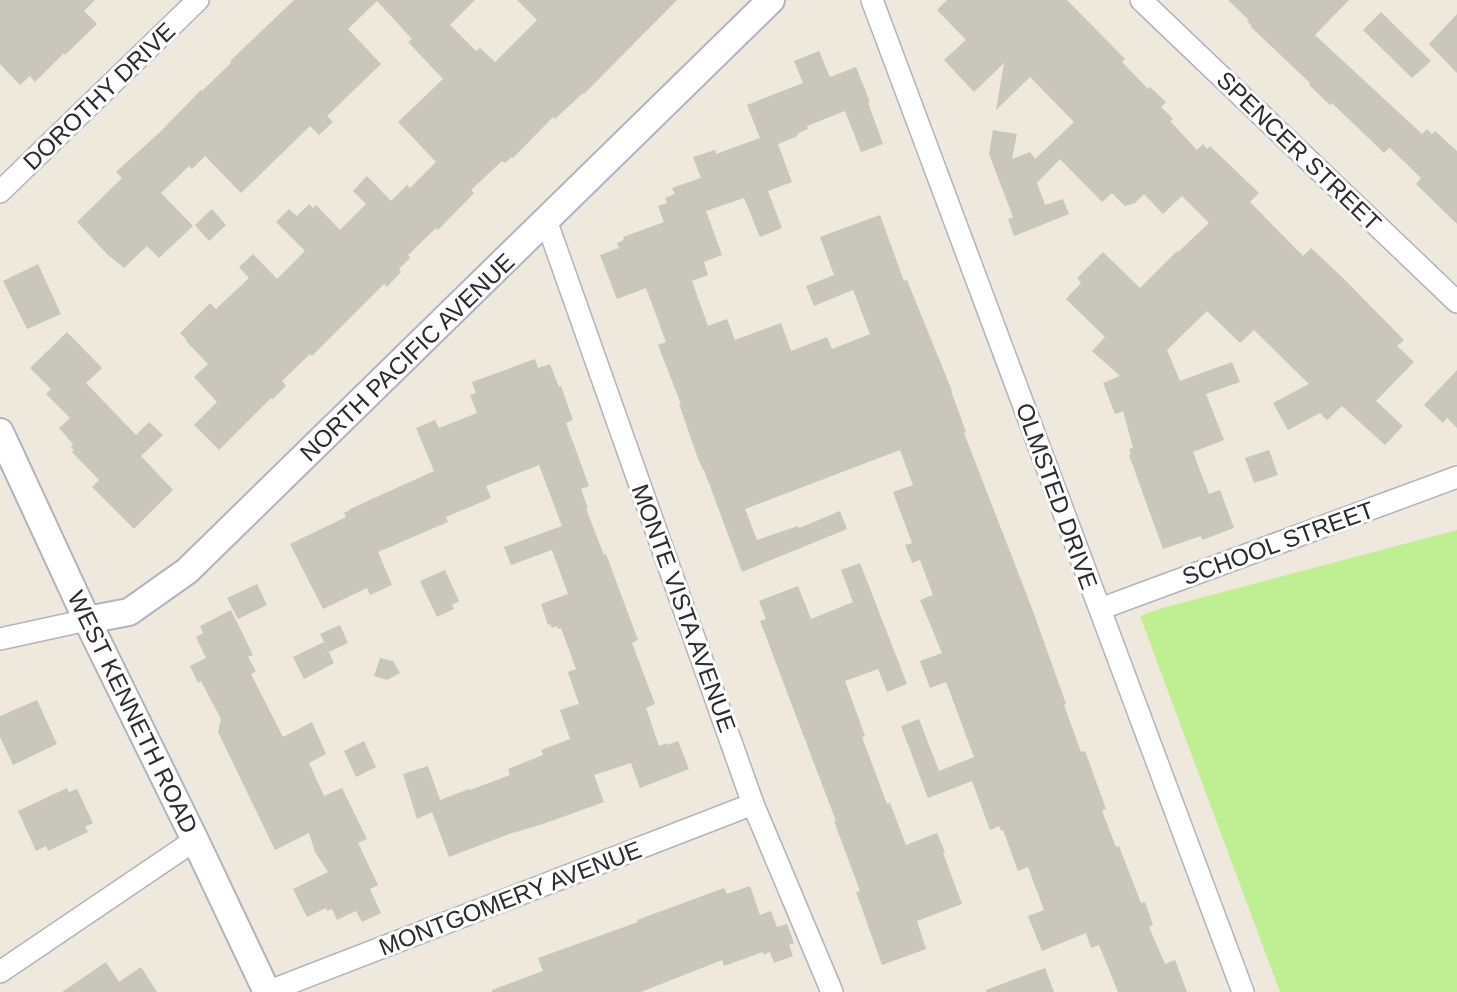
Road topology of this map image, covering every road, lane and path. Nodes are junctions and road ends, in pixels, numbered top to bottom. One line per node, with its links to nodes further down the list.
1 (198, 0): 5 (street, DOROTHY DRIVE)
2 (771, 0): 6 (street, NORTH PACIFIC AVENUE)
3 (872, 0): 10 (street, OLMSTED DRIVE)
4 (1141, 0): 7 (street, SPENCER STREET)
5 (0, 192)
6 (546, 220): 11 (street, NORTH PACIFIC AVENUE); 13 (street, MONTE VISTA AVENUE)
7 (1457, 302)
8 (0, 432): 11 (street, WEST KENNETH ROAD)
9 (1457, 477): 10 (street, SCHOOL STREET)
10 (1100, 609): 18 (street, OLMSTED DRIVE)
11 (87, 620): 12 (street, NORTH PACIFIC AVENUE); 14 (street, WEST KENNETH ROAD)
12 (0, 639)
13 (753, 804): 16 (street, MONTGOMERY AVENUE); 17 (street, MONTE VISTA AVENUE)
14 (195, 840): 15 (street); 16 (street, WEST KENNETH ROAD)
15 (0, 972)
16 (267, 992)
17 (832, 992)
18 (1243, 992)

